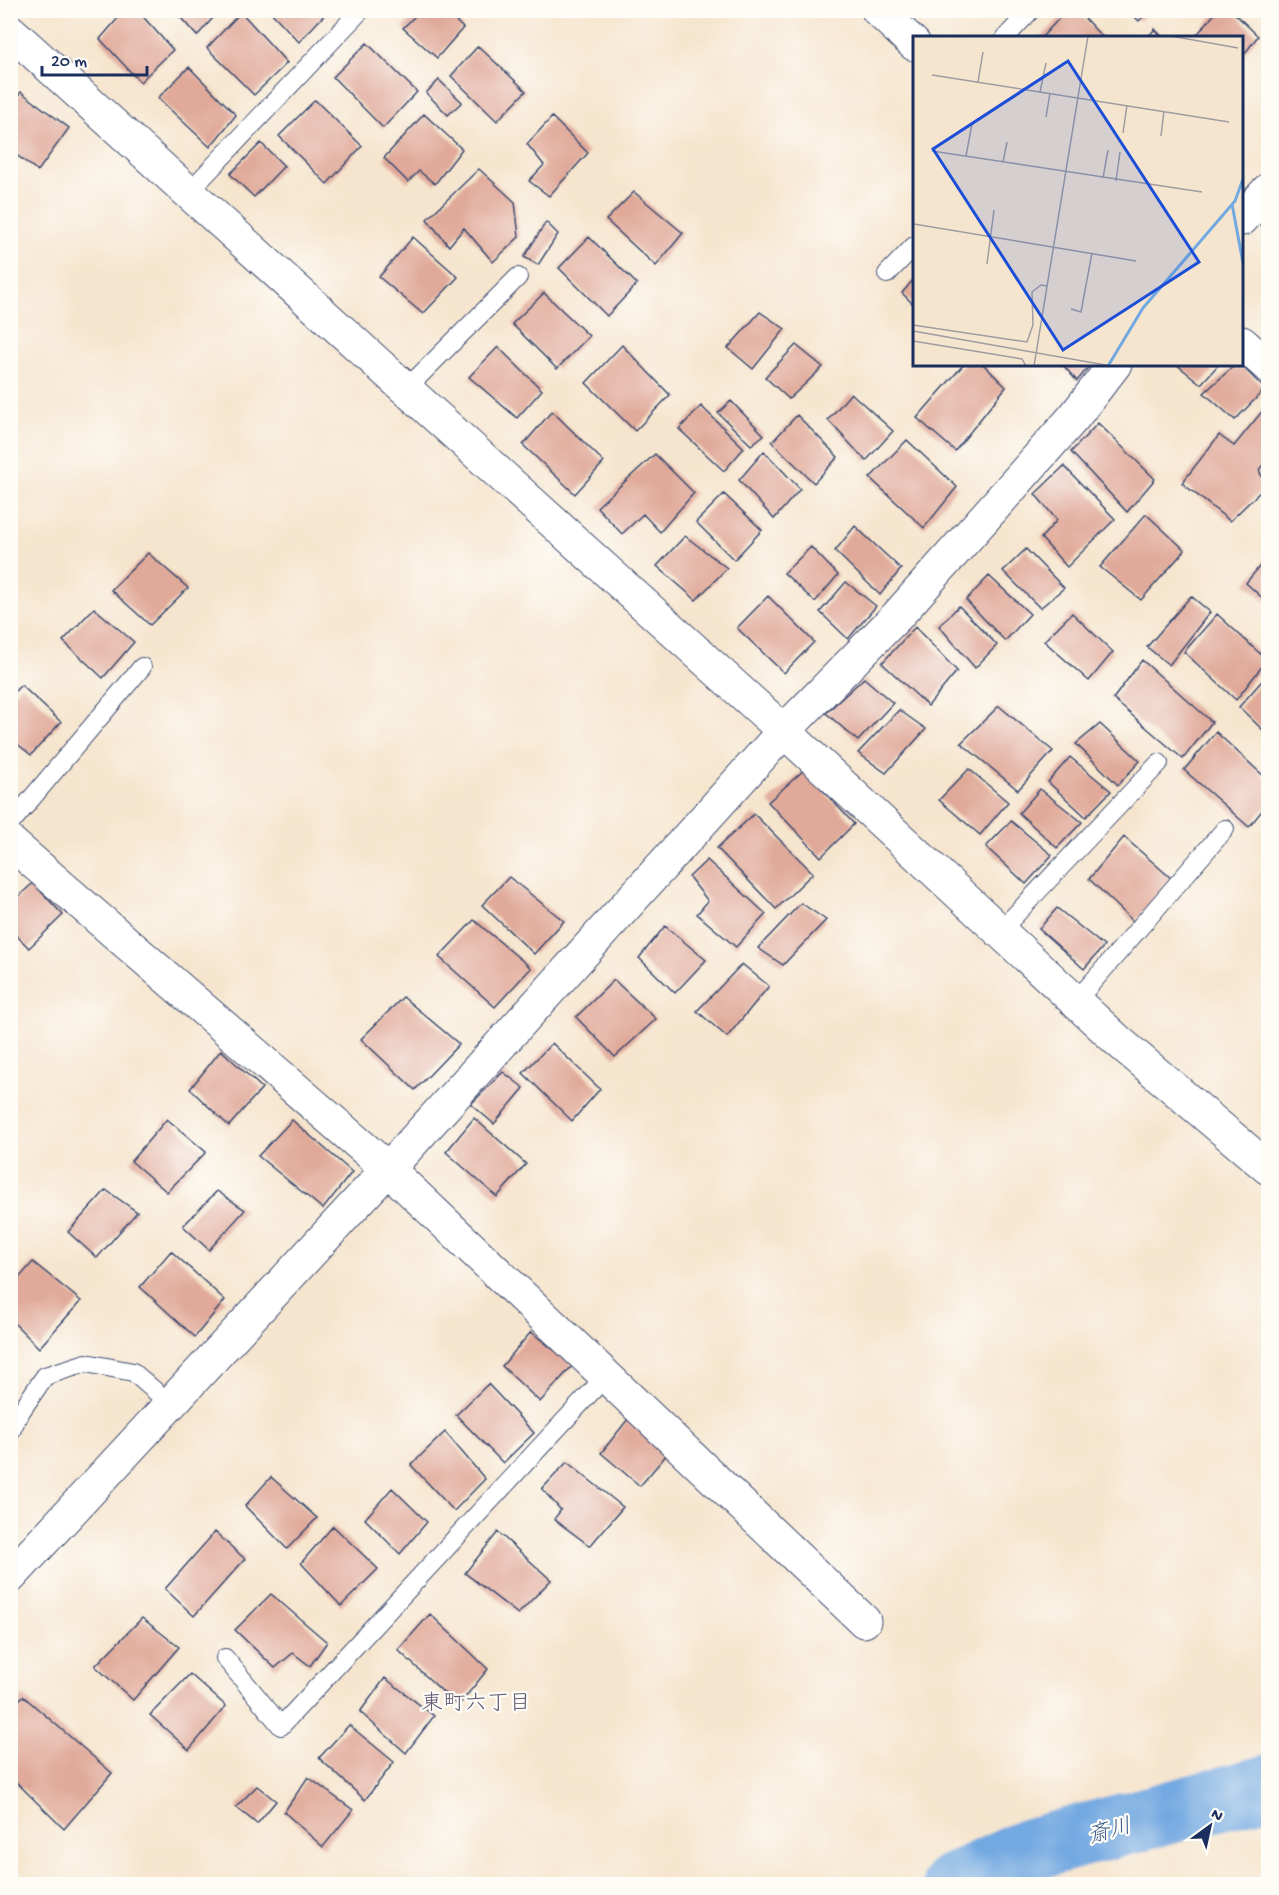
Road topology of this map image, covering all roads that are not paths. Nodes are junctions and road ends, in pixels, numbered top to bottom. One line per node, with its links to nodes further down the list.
1 (361, 10): 8 (lane)
2 (878, 10): 6 (street)
3 (1030, 10): 5 (lane)
4 (10, 31): 8 (street)
5 (1007, 36)
6 (913, 42)
7 (1269, 190): 9 (street)
8 (189, 192): 16 (street)
9 (1243, 218)
10 (913, 248): 11 (lane)
11 (887, 274)
12 (518, 276): 16 (lane)
13 (1243, 344): 15 (street)
14 (1113, 366): 18 (street)
15 (1269, 366)
16 (407, 388): 18 (street)
17 (142, 667): 20 (lane)
18 (784, 731): 23 (street); 26 (street)
19 (1159, 763): 23 (lane)
20 (10, 824)
21 (1225, 829): 24 (lane)
22 (10, 842): 26 (street)
23 (1001, 930): 24 (street)
24 (1076, 1001): 25 (street)
25 (1269, 1168)
26 (388, 1169): 27 (street); 28 (street)
27 (606, 1376): 31 (street); 32 (lane)
28 (170, 1404): 29 (lane); 30 (street)
29 (10, 1433)
30 (10, 1576)
31 (864, 1621)
32 (225, 1658)

